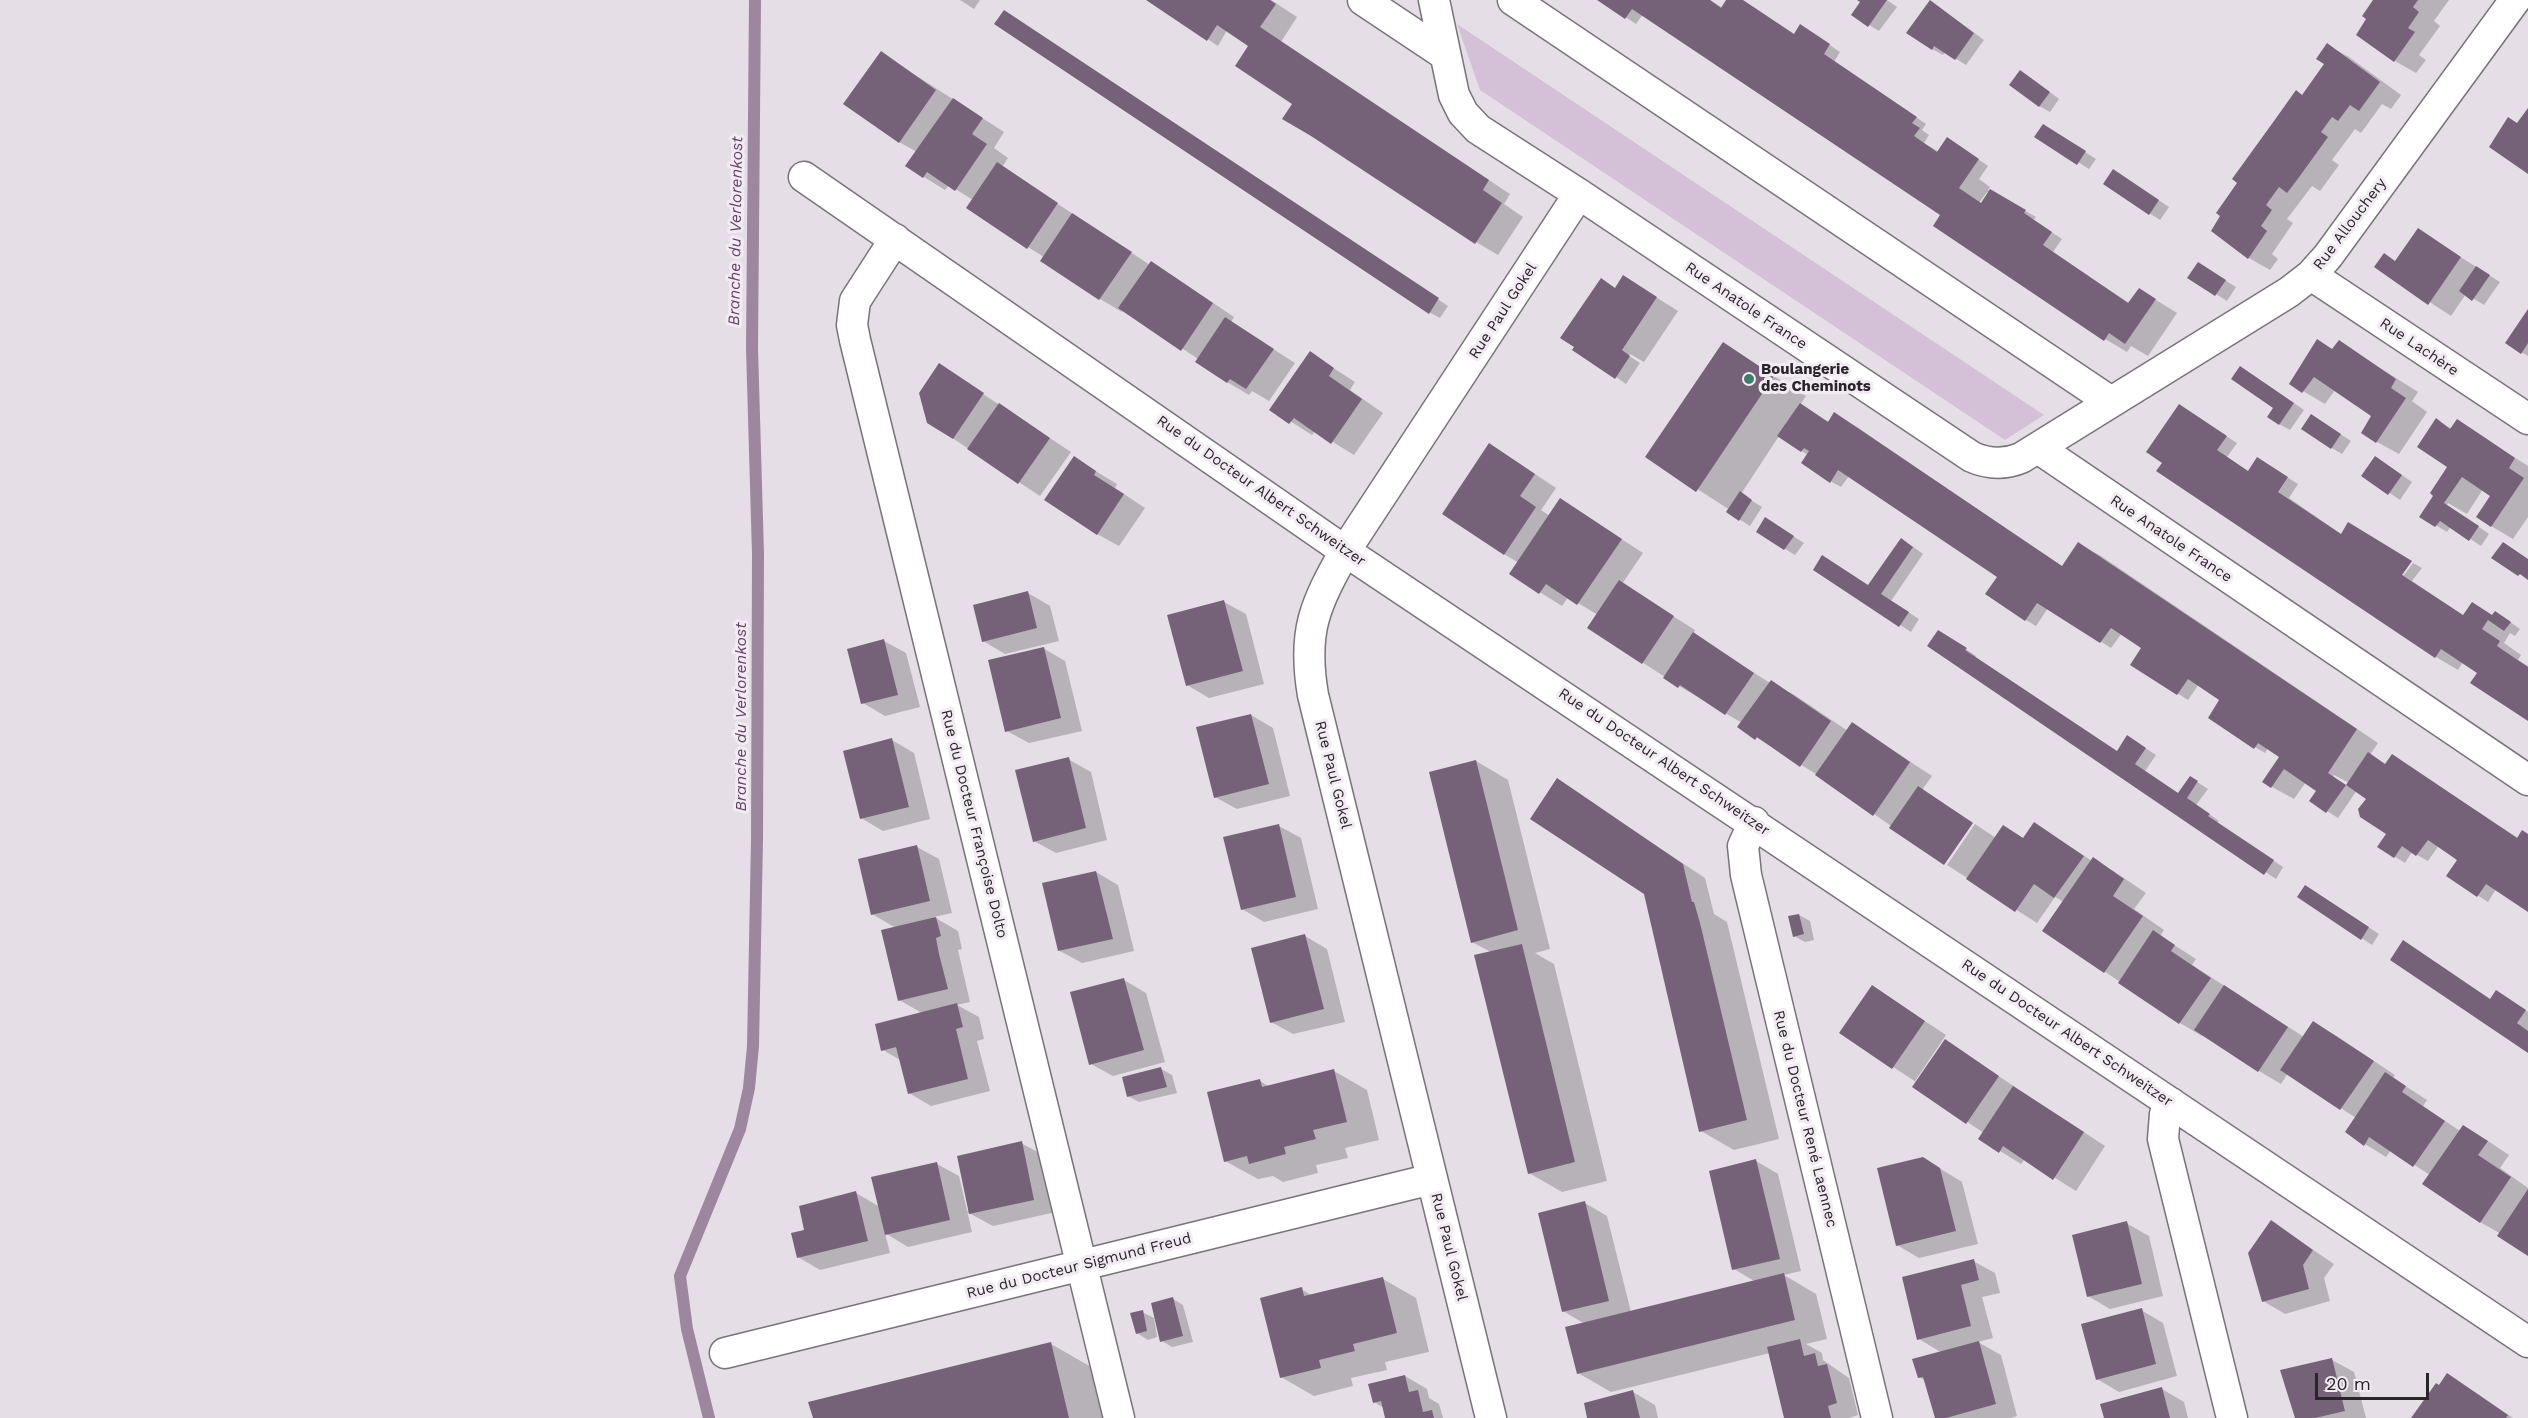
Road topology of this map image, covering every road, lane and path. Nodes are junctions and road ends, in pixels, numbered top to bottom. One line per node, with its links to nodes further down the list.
1 (1363, 0): 5 (street)
2 (1434, 0): 5 (street, Rue Anatole France)
3 (1513, 0): 10 (street)
4 (2515, 0): 9 (street, Rue Allouchery)
5 (1444, 54): 7 (street, Rue Anatole France)
6 (804, 177): 8 (street, Rue du Docteur Albert Schweitzer)
7 (1579, 194): 12 (street, Rue Anatole France); 13 (street, Rue Paul Gokel)
8 (895, 239): 13 (street, Rue du Docteur Albert Schweitzer); 18 (street, Rue du Docteur Françoise Dolto)
9 (2311, 275): 10 (street, Rue Allouchery); 11 (street, Rue Lachère)
10 (2111, 402): 12 (street, Rue Allouchery)
11 (2528, 419)
12 (2038, 448): 14 (street, Rue Anatole France)
13 (1345, 551): 15 (street, Rue du Docteur Albert Schweitzer); 17 (street, Rue Paul Gokel)
14 (2528, 780)
15 (1754, 822): 16 (street, Rue du Docteur Albert Schweitzer); 23 (street, Rue du Docteur René Laennec)
16 (2171, 1103): 19 (street, Rue du Docteur Albert Schweitzer); 24 (street)
17 (1432, 1179): 18 (street, Rue du Docteur Sigmund Freud); 22 (street, Rue Paul Gokel)
18 (1082, 1265): 20 (street, Rue du Docteur Sigmund Freud); 21 (street, Rue du Docteur Françoise Dolto)
19 (2528, 1342)
20 (725, 1353)
21 (1119, 1418)
22 (1491, 1418)
23 (1877, 1418)
24 (2232, 1418)

